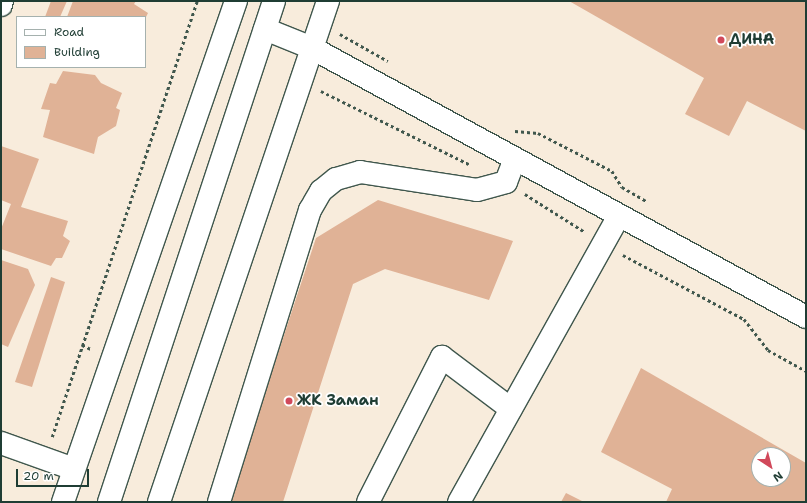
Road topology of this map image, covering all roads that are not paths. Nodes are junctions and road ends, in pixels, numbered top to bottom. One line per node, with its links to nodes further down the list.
1 (2, 1): 5 (street)
2 (236, 1): 13 (street)
3 (274, 1): 6 (street)
4 (328, 1): 7 (street)
5 (1, 5)
6 (265, 29): 7 (street); 15 (street)
7 (312, 48): 8 (street); 16 (street)
8 (515, 159): 9 (street); 17 (street)
9 (619, 216): 10 (street); 11 (street)
10 (806, 317)
11 (511, 409): 18 (street); 19 (street)
12 (1, 443): 13 (street)
13 (74, 469): 14 (street)
14 (63, 502)
15 (109, 502)
16 (159, 502)
17 (219, 502)
18 (368, 502)
19 (460, 502)

